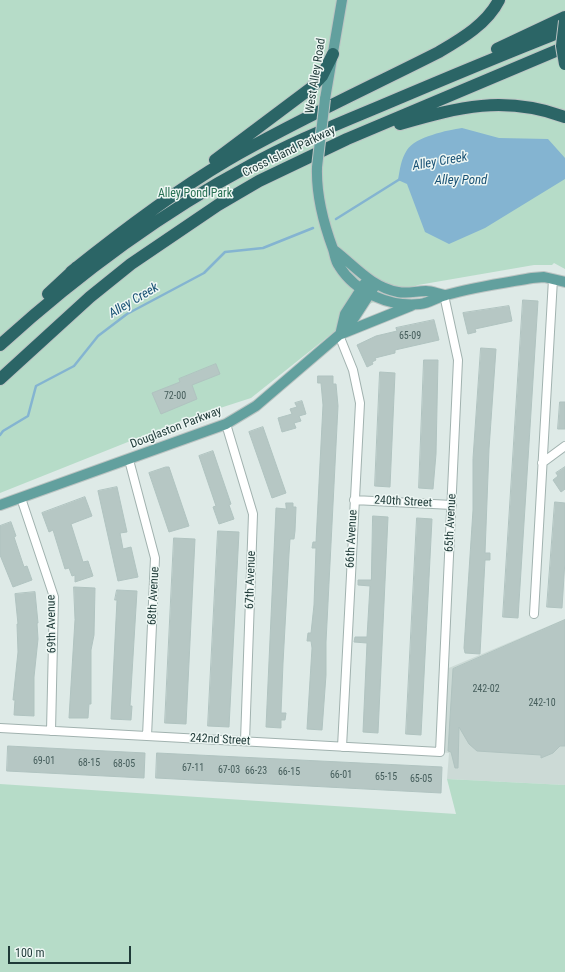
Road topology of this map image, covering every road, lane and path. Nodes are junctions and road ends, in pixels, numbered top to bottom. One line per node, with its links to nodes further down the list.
1 (342, 0): 7 (main road, West Alley Road)
2 (499, 0): 13 (highway)
3 (565, 17): 10 (highway)
4 (565, 21): 8 (highway, bridge)
5 (565, 30): 10 (highway, Cross Island Parkway)
6 (565, 47): 11 (highway, Cross Island Parkway)
7 (333, 54): 12 (main road, West Alley Road, bridge); 13 (highway)
8 (565, 64)
9 (559, 115): 11 (highway)
10 (338, 124): 22 (highway, Cross Island Parkway)
11 (346, 139): 23 (highway, Cross Island Parkway)
12 (334, 250): 15 (main road, West Alley Road); 17 (main road, West Alley Road)
13 (72, 272): 21 (highway)
14 (553, 279): 16 (main road, Douglaston Parkway); 18 (main road, Douglaston Parkway); 27 (street)
15 (372, 281): 17 (main road); 18 (main road, Douglaston Parkway)
16 (565, 282)
17 (365, 291): 19 (main road, Douglaston Parkway); 20 (main road)
18 (444, 295): 19 (main road, Douglaston Parkway); 31 (street, 65th Avenue)
19 (414, 304): 20 (main road, Douglaston Parkway)
20 (339, 335): 24 (main road, Douglaston Parkway); 29 (street, 66th Avenue)
21 (0, 341)
22 (0, 345)
23 (0, 378)
24 (226, 424): 26 (main road, Douglaston Parkway); 36 (street, 67th Avenue)
25 (565, 446): 27 (street)
26 (128, 460): 28 (main road, Douglaston Parkway); 35 (street, 68th Avenue)
27 (542, 463): 32 (street)
28 (21, 498): 30 (main road, Douglaston Parkway); 34 (street, 69th Avenue)
29 (354, 500): 31 (street, 240th Street); 37 (street, 66th Avenue)
30 (0, 505)
31 (452, 505): 38 (street, 65th Avenue)
32 (534, 614)
33 (0, 728): 34 (street, 242nd Street)
34 (51, 730): 35 (street, 242nd Street)
35 (147, 736): 36 (street, 242nd Street)
36 (244, 741): 37 (street, 242nd Street)
37 (342, 747): 38 (street, 242nd Street)
38 (440, 752)

